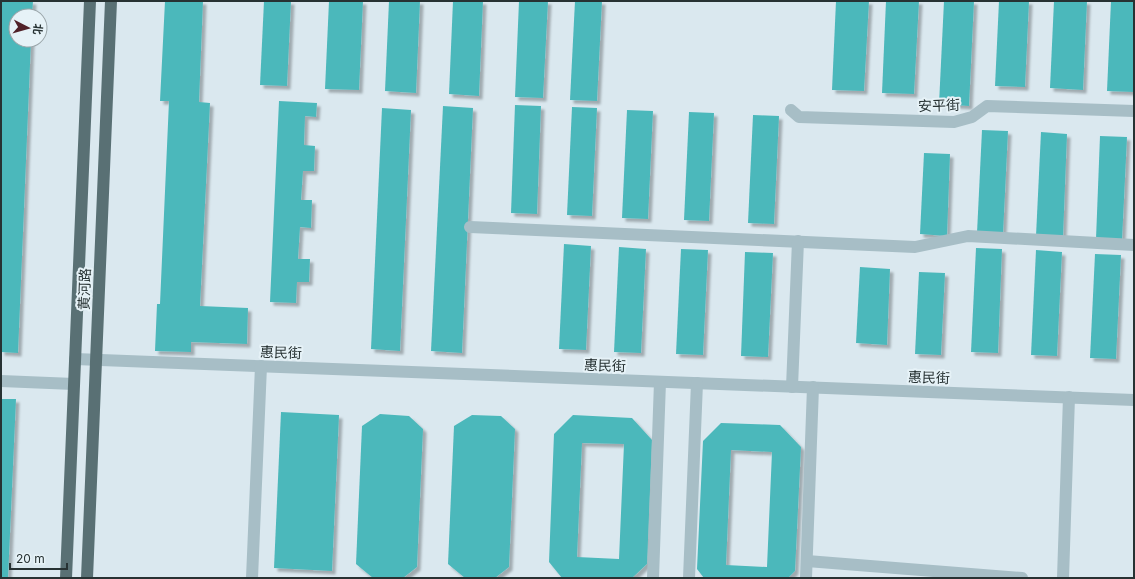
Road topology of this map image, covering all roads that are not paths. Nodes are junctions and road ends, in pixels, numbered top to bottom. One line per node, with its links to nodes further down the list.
1 (90, 1): 8 (main road, 黄河路)
2 (111, 1): 9 (main road, 黄河路)
3 (791, 110): 4 (street, 安平街)
4 (1134, 111)
5 (470, 227): 6 (street)
6 (798, 242): 7 (street); 15 (street)
7 (1134, 245)
8 (75, 359): 9 (street, 惠民街); 14 (main road, 黄河路)
9 (96, 360): 10 (street, 惠民街); 21 (main road, 黄河路)
10 (261, 366): 12 (street, 惠民街); 22 (street)
11 (1, 381): 14 (street)
12 (660, 382): 13 (street, 惠民街); 23 (street)
13 (697, 383): 15 (street, 惠民街); 24 (street)
14 (74, 384): 20 (main road, 黄河路)
15 (792, 387): 16 (street, 惠民街)
16 (813, 387): 17 (street, 惠民街); 19 (street)
17 (1070, 397): 18 (street, 惠民街); 27 (street)
18 (1134, 400)
19 (807, 561): 25 (street); 26 (street)
20 (66, 578)
21 (87, 578)
22 (252, 578)
23 (653, 578)
24 (689, 578)
25 (806, 578)
26 (1022, 578)
27 (1063, 578)

